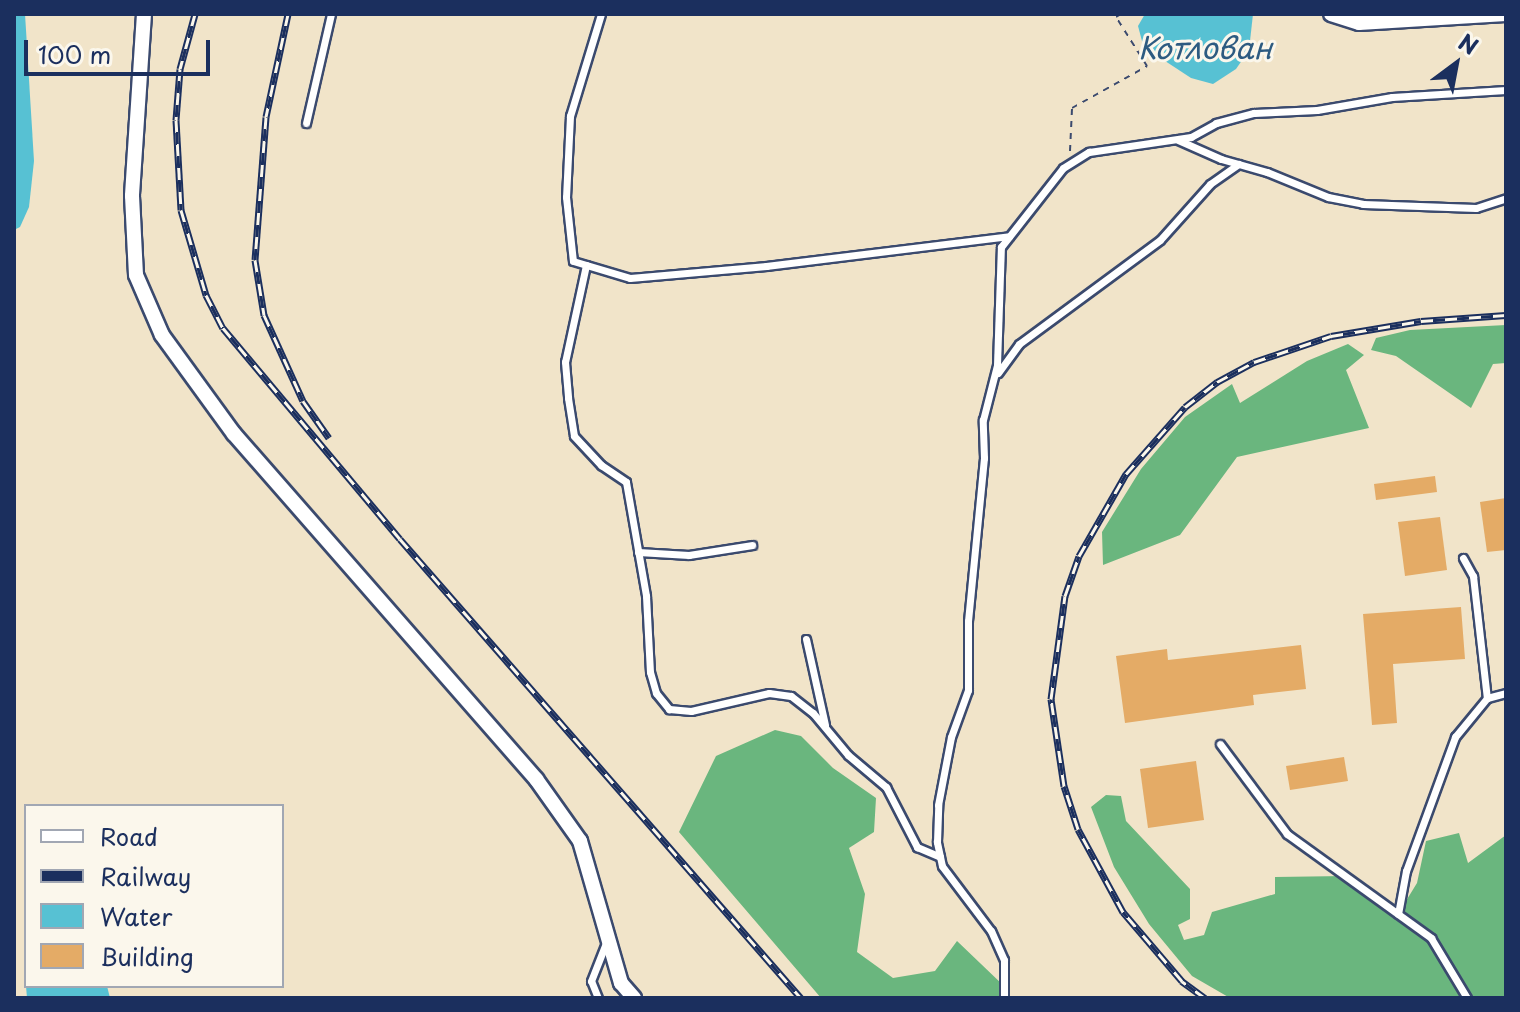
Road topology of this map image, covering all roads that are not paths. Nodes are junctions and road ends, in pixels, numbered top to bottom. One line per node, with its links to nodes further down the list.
1 (144, 14): 24 (street)
2 (331, 14): 7 (lane)
3 (601, 14): 12 (lane)
4 (1331, 14): 5 (street)
5 (1506, 14)
6 (1506, 90): 8 (lane)
7 (306, 123)
8 (1176, 139): 9 (lane); 11 (lane)
9 (1239, 164): 10 (lane); 13 (lane)
10 (1506, 198)
11 (1009, 236): 12 (lane); 13 (lane)
12 (586, 265): 15 (lane)
13 (994, 379): 22 (lane)
14 (752, 545): 15 (lane)
15 (638, 552): 20 (lane)
16 (1463, 558): 19 (lane)
17 (806, 639): 20 (lane)
18 (1506, 693): 19 (lane)
19 (1487, 698): 23 (lane)
20 (825, 728): 22 (lane)
21 (1220, 744): 23 (lane)
22 (940, 857): 27 (lane)
23 (1398, 914): 28 (lane)
24 (607, 941): 25 (lane); 26 (street)
25 (598, 998)
26 (634, 998)
27 (1004, 998)
28 (1467, 998)

